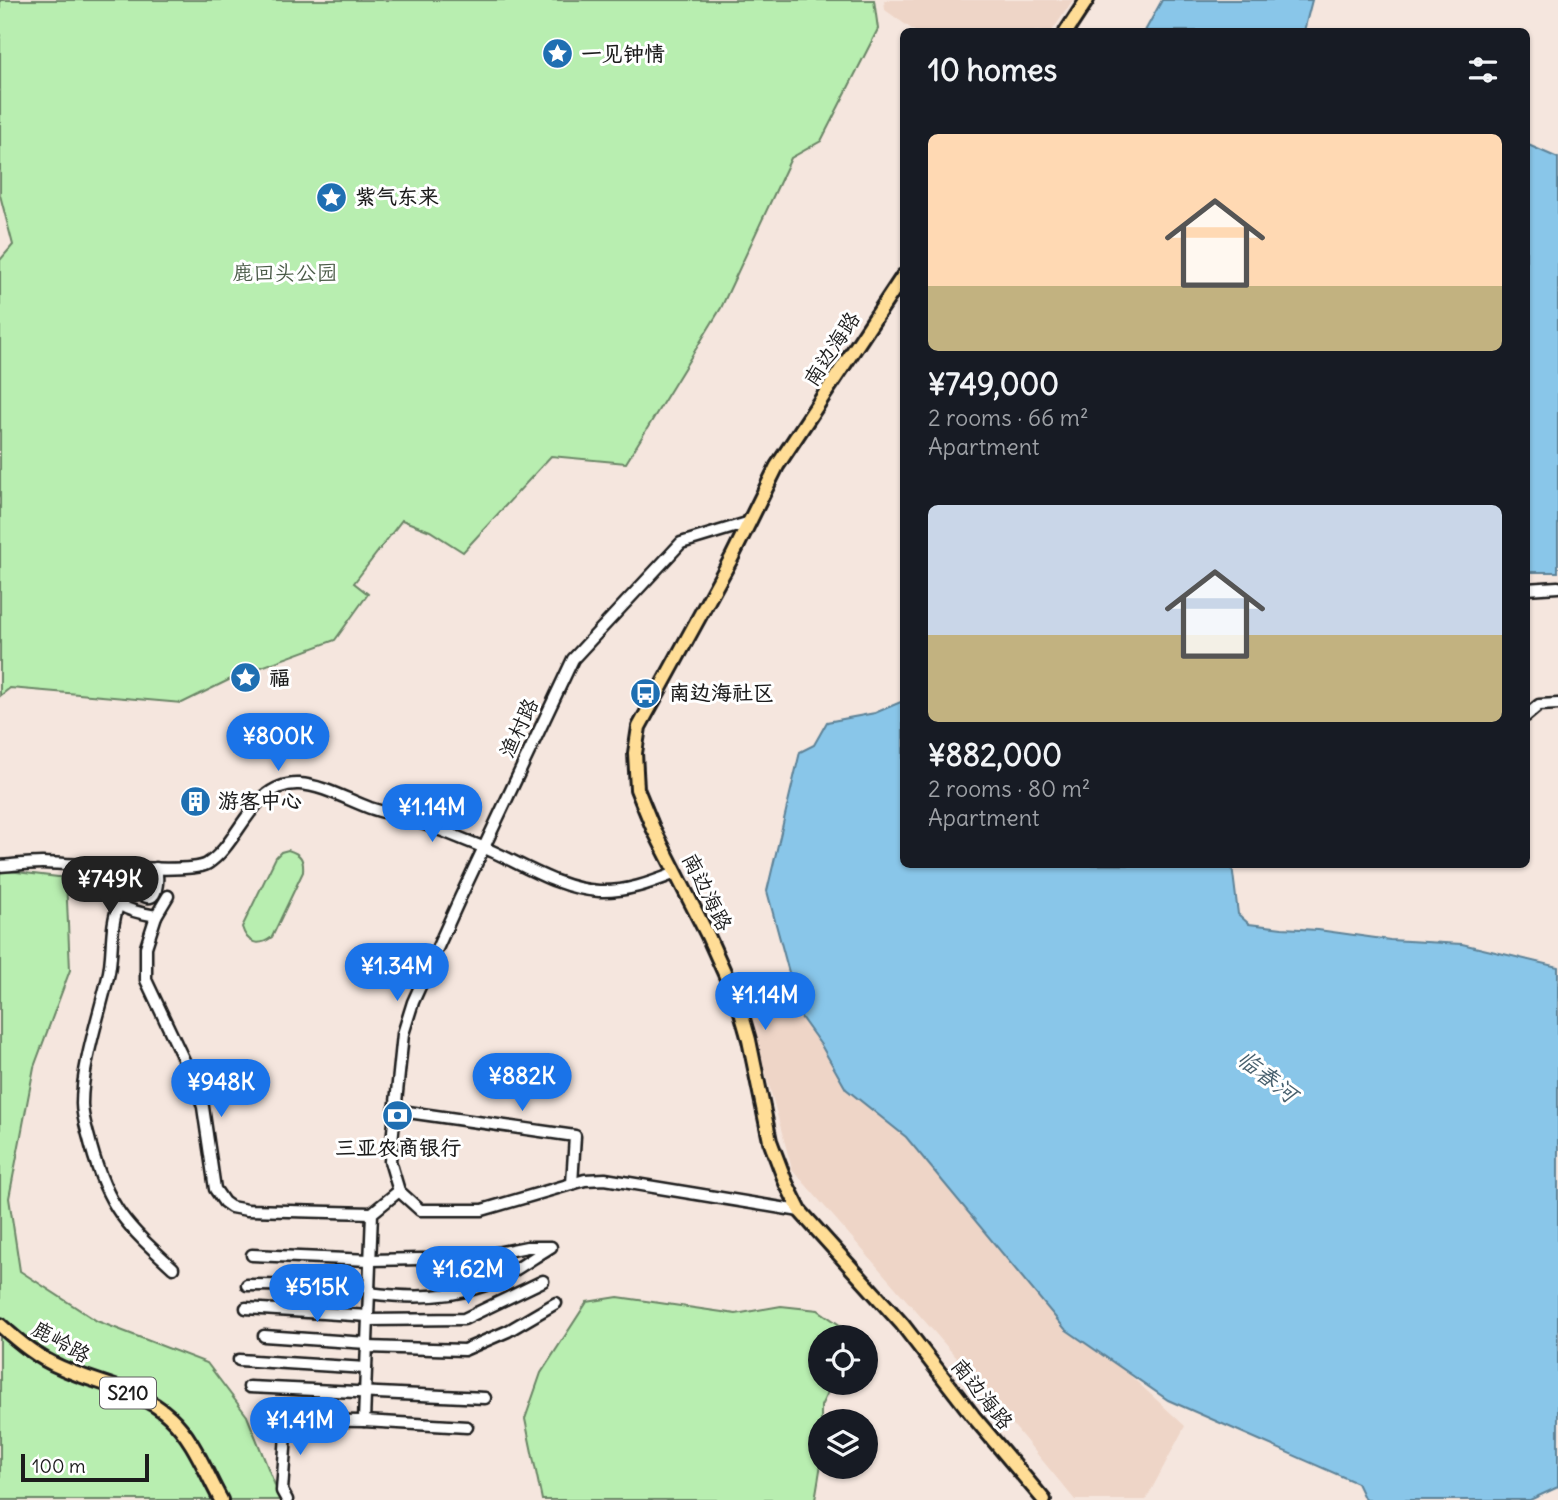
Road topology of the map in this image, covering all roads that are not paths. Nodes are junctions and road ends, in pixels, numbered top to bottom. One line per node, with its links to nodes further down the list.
1 (1087, 0): 2 (main road)
2 (1069, 28)
3 (900, 281): 4 (main road, 南边海路)
4 (747, 523): 9 (street, 渔村路); 12 (main road, 南边海路)
5 (1558, 587): 6 (street)
6 (1530, 589)
7 (1558, 704): 8 (street)
8 (1530, 713)
9 (484, 848): 11 (street); 12 (street); 16 (street, 渔村路)
10 (0, 866): 11 (street)
11 (156, 868): 14 (street)
12 (676, 873): 19 (main road, 南边海路)
13 (168, 896): 15 (street)
14 (119, 904): 15 (street); 23 (street)
15 (156, 916): 20 (street)
16 (394, 1110): 17 (street); 18 (street, 渔村路)
17 (572, 1184): 18 (street); 19 (street)
18 (399, 1191): 20 (street)
19 (800, 1211): 42 (main road, 南边海路)
20 (372, 1213): 22 (street)
21 (252, 1255): 22 (street)
22 (370, 1260): 26 (street); 26 (street)
23 (173, 1268)
24 (543, 1281): 29 (street)
25 (247, 1285): 26 (street)
26 (369, 1290): 29 (street)
27 (555, 1303): 32 (street)
28 (246, 1308): 29 (street)
29 (368, 1318): 32 (street)
30 (0, 1325): 40 (main road, 鹿岭路 / S210)
31 (264, 1336): 32 (street)
32 (367, 1345): 34 (street)
33 (239, 1360): 34 (street)
34 (366, 1368): 36 (street)
35 (249, 1387): 36 (street)
36 (365, 1394): 37 (street); 38 (street)
37 (485, 1398)
38 (364, 1421): 39 (street); 41 (street)
39 (467, 1427)
40 (221, 1500)
41 (287, 1500)
42 (1044, 1500)

